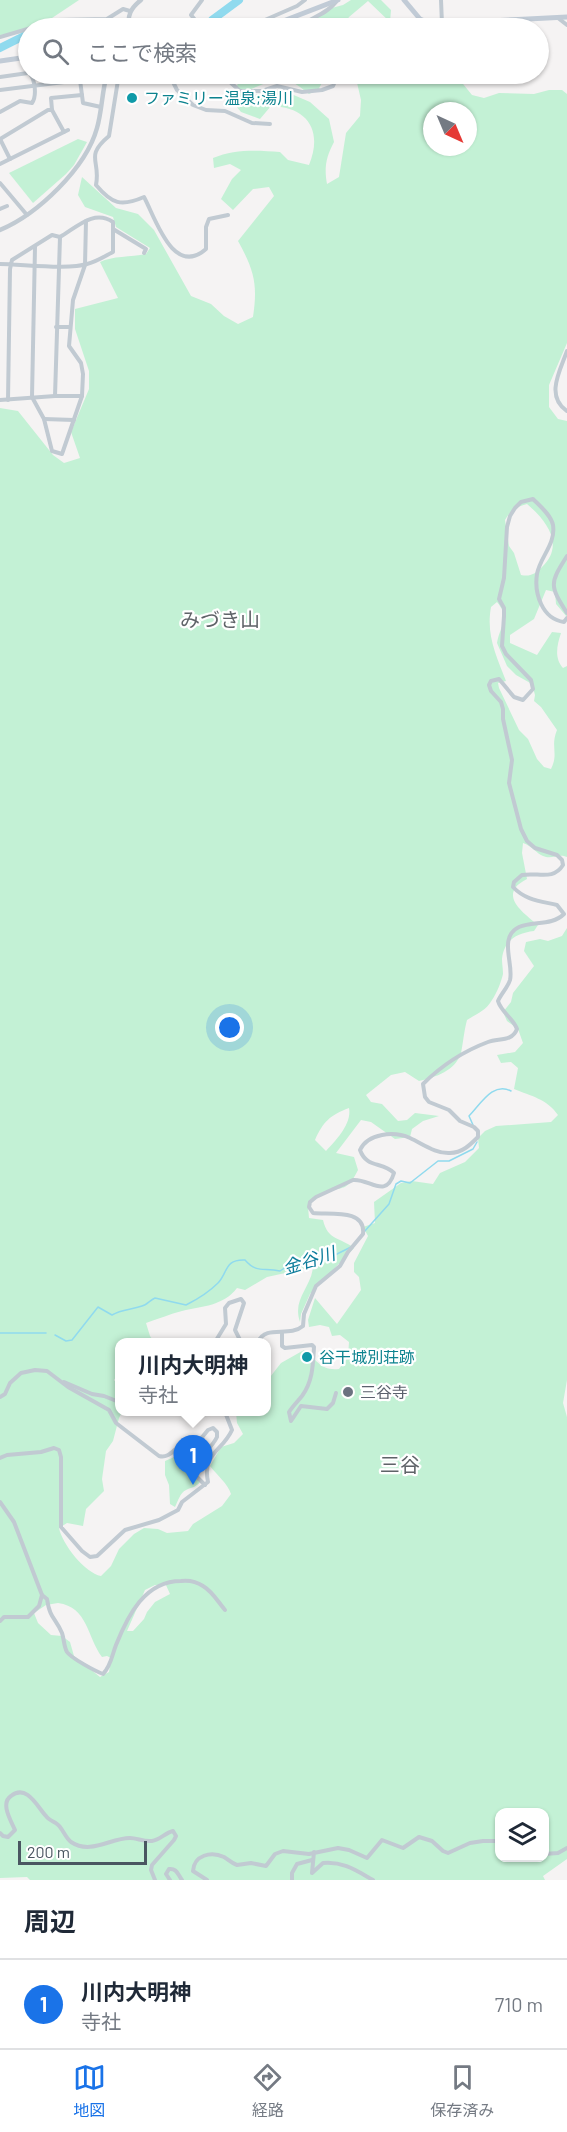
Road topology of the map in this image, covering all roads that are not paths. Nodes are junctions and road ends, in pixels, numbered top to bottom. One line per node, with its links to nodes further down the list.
1 (141, 0): 7 (street)
2 (202, 0): 12 (street)
3 (305, 0): 13 (street)
4 (404, 0): 16 (main road)
5 (441, 0): 17 (street)
6 (337, 1): 14 (main road); 15 (street)
7 (130, 12): 10 (street); 11 (street)
8 (558, 17): 9 (main road); 18 (main road); 19 (street)
9 (567, 17)
10 (109, 18)
11 (128, 18)
12 (194, 18)
13 (268, 18)
14 (292, 18)
15 (311, 18)
16 (419, 18)
17 (442, 18)
18 (541, 18)
19 (567, 25)
20 (18, 32): 21 (street)
21 (0, 37)
22 (18, 58): 23 (main road)
23 (0, 61)
24 (18, 74): 25 (street)
25 (0, 76)
26 (38, 84): 33 (street)
27 (81, 84): 35 (street)
28 (105, 84): 36 (street)
29 (118, 84): 47 (street)
30 (174, 84): 39 (street)
31 (232, 84): 32 (street)
32 (334, 84)
33 (34, 86): 34 (street); 38 (street)
34 (0, 90)
35 (82, 95): 36 (street); 37 (street)
36 (101, 107): 46 (street)
37 (52, 110): 40 (street); 41 (street)
38 (0, 112)
39 (270, 124)
40 (0, 139): 41 (street)
41 (10, 159): 42 (street)
42 (0, 164)
43 (0, 183): 46 (street)
44 (7, 206): 45 (street)
45 (0, 209)
46 (27, 215): 50 (street)
47 (228, 215)
48 (86, 221): 49 (street); 51 (street); 57 (street)
49 (113, 229): 53 (street); 57 (street)
50 (0, 230)
51 (60, 237): 52 (street); 58 (street)
52 (35, 248): 55 (street); 56 (street)
53 (144, 253)
54 (0, 264): 55 (street)
55 (11, 264): 56 (street); 66 (street)
56 (34, 265): 58 (street); 64 (street)
57 (85, 265): 58 (street); 60 (street)
58 (58, 266): 59 (street)
59 (56, 327): 60 (street); 62 (street)
60 (70, 327): 63 (street)
61 (567, 351): 67 (street)
62 (55, 396): 63 (street); 64 (street)
63 (82, 396): 69 (street)
64 (32, 397): 66 (street); 68 (street)
65 (0, 400): 66 (street)
66 (8, 400)
67 (567, 411)
68 (44, 419): 69 (street); 69 (street)
69 (74, 420)
70 (567, 556): 71 (street)
71 (567, 613)
72 (567, 618): 73 (street)
73 (282, 1333): 76 (street); 78 (street)
74 (217, 1338): 75 (street)
75 (239, 1338)
76 (259, 1338)
77 (60, 1381): 79 (street); 80 (street); 83 (street)
78 (336, 1393)
79 (0, 1397)
80 (115, 1400)
81 (227, 1416): 83 (street)
82 (0, 1458): 83 (street)
83 (206, 1485)
84 (0, 1502): 85 (street)
85 (42, 1595): 86 (street); 87 (street)
86 (225, 1610)
87 (0, 1621)
88 (0, 1833): 94 (street)
89 (495, 1841): 91 (street)
90 (567, 1848): 92 (street)
91 (314, 1852): 93 (street); 97 (street)
92 (549, 1854)
93 (312, 1860): 98 (street); 99 (street)
94 (155, 1880)
95 (170, 1880): 96 (street)
96 (182, 1880)
97 (207, 1880)
98 (291, 1880)
99 (373, 1880)

